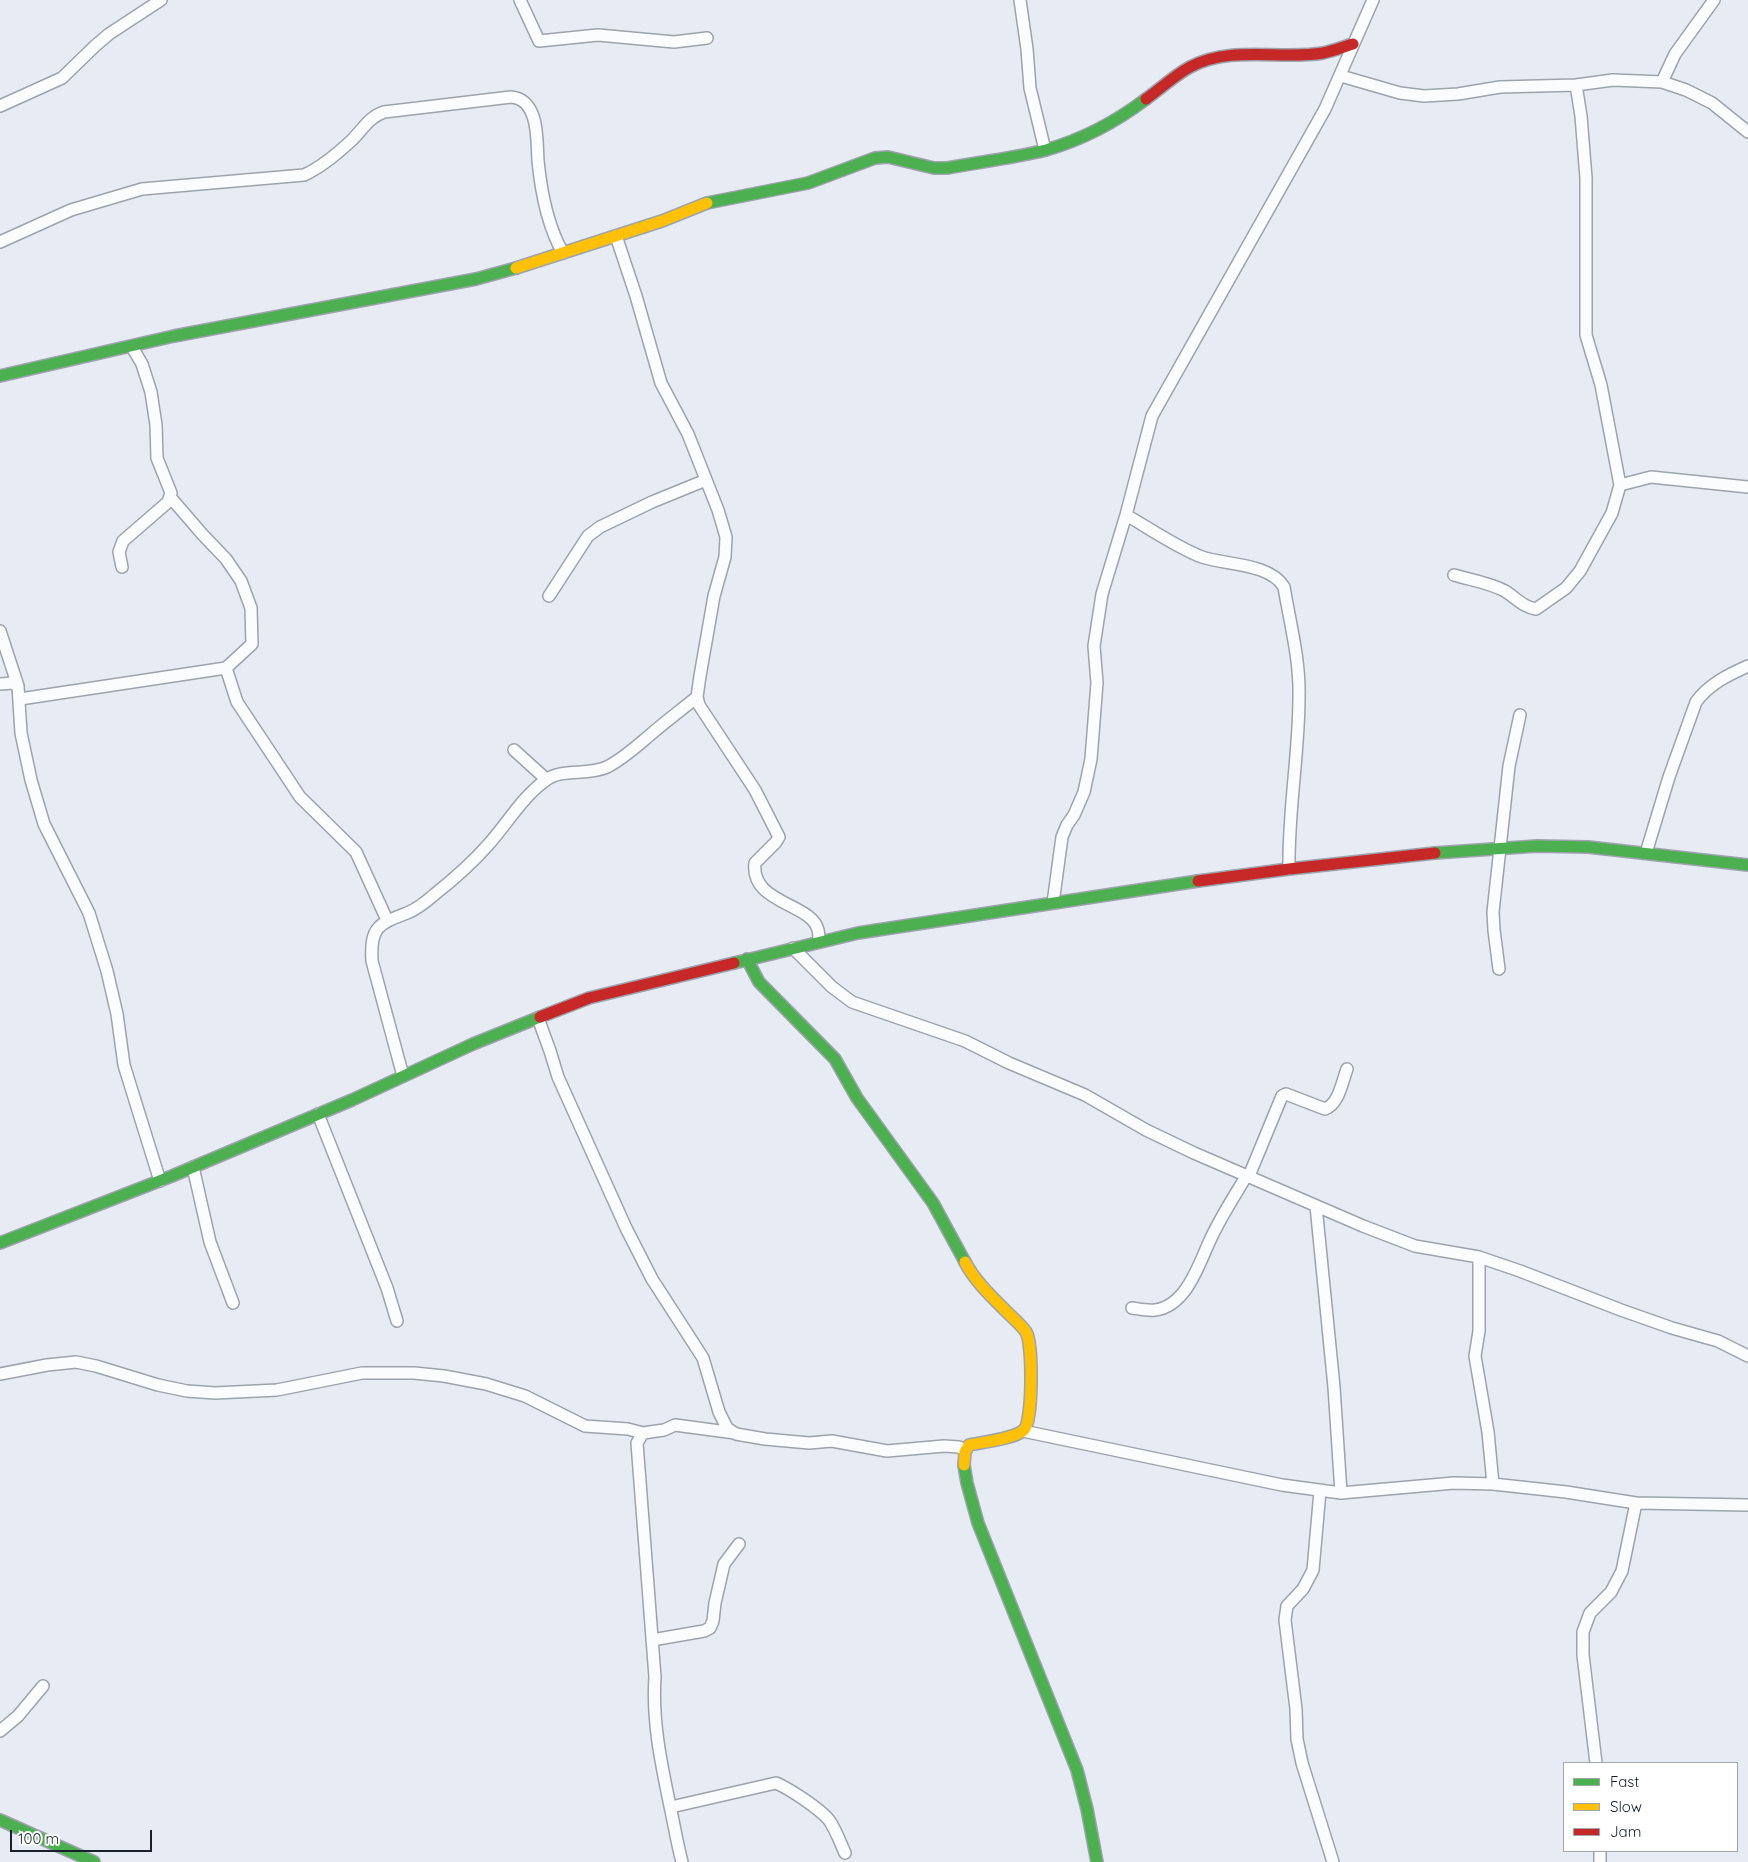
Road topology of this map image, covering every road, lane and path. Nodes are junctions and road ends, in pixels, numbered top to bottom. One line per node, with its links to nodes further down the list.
1 (161, 0): 11 (street)
2 (520, 0): 6 (street)
3 (1020, 0): 13 (street)
4 (1373, 0): 7 (street)
5 (1714, 0): 9 (street)
6 (707, 38)
7 (1353, 44): 8 (street); 13 (street)
8 (1341, 76): 10 (street); 23 (street)
9 (1662, 82): 10 (street); 12 (street)
10 (1576, 85): 20 (street)
11 (0, 106)
12 (1748, 132)
13 (1045, 150): 14 (street)
14 (616, 236): 16 (street); 19 (street)
15 (0, 242): 16 (street)
16 (563, 253): 17 (street)
17 (132, 347): 18 (street); 22 (street)
18 (0, 376)
19 (706, 480): 26 (street); 32 (street)
20 (1620, 485): 21 (street); 25 (street)
21 (1748, 487)
22 (171, 498): 24 (street); 29 (street)
23 (1126, 515): 40 (street); 41 (street)
24 (122, 567)
25 (1454, 576)
26 (549, 596)
27 (0, 631): 31 (street)
28 (1748, 666): 38 (street)
29 (226, 668): 33 (street); 42 (street)
30 (0, 684): 31 (street)
31 (18, 686): 33 (street)
32 (697, 697): 36 (street); 43 (street)
33 (20, 699): 53 (street)
34 (1520, 714): 37 (street)
35 (514, 750): 36 (street)
36 (546, 779): 42 (street)
37 (1501, 848): 38 (street); 40 (street); 46 (street)
38 (1646, 853): 39 (street)
39 (1748, 865)
40 (1289, 869): 41 (street)
41 (1053, 903): 43 (street)
42 (387, 920): 49 (street)
43 (819, 942): 44 (street)
44 (793, 948): 45 (street); 52 (street)
45 (747, 959): 47 (street); 64 (street)
46 (1498, 969)
47 (538, 1018): 49 (street); 62 (street)
48 (1348, 1069): 52 (street)
49 (403, 1076): 50 (street)
50 (318, 1114): 51 (street); 59 (street)
51 (193, 1167): 53 (street); 57 (street)
52 (1248, 1175): 54 (street); 58 (street)
53 (160, 1181): 55 (street)
54 (1316, 1206): 56 (street); 70 (street)
55 (0, 1243)
56 (1478, 1257): 60 (street); 68 (street)
57 (233, 1303)
58 (1132, 1308)
59 (398, 1321)
60 (1748, 1356)
61 (0, 1374): 65 (street)
62 (715, 1400): 63 (street); 66 (street)
63 (708, 1429): 65 (street); 66 (street)
64 (1023, 1431): 67 (street); 69 (street)
65 (643, 1433): 74 (street)
66 (736, 1434): 67 (street)
67 (965, 1450): 83 (street)
68 (1494, 1484): 70 (street); 71 (street)
69 (1320, 1491): 70 (street); 84 (street)
70 (1341, 1493)
71 (1636, 1503): 72 (street); 77 (street)
72 (1748, 1506)
73 (739, 1544): 74 (street)
74 (652, 1640): 78 (street)
75 (43, 1686): 76 (street)
76 (0, 1731)
77 (1596, 1762)
78 (670, 1807): 80 (street); 82 (street)
79 (0, 1820): 81 (street)
80 (845, 1853)
81 (94, 1862)
82 (682, 1862)
83 (1098, 1862)
84 (1334, 1862)

